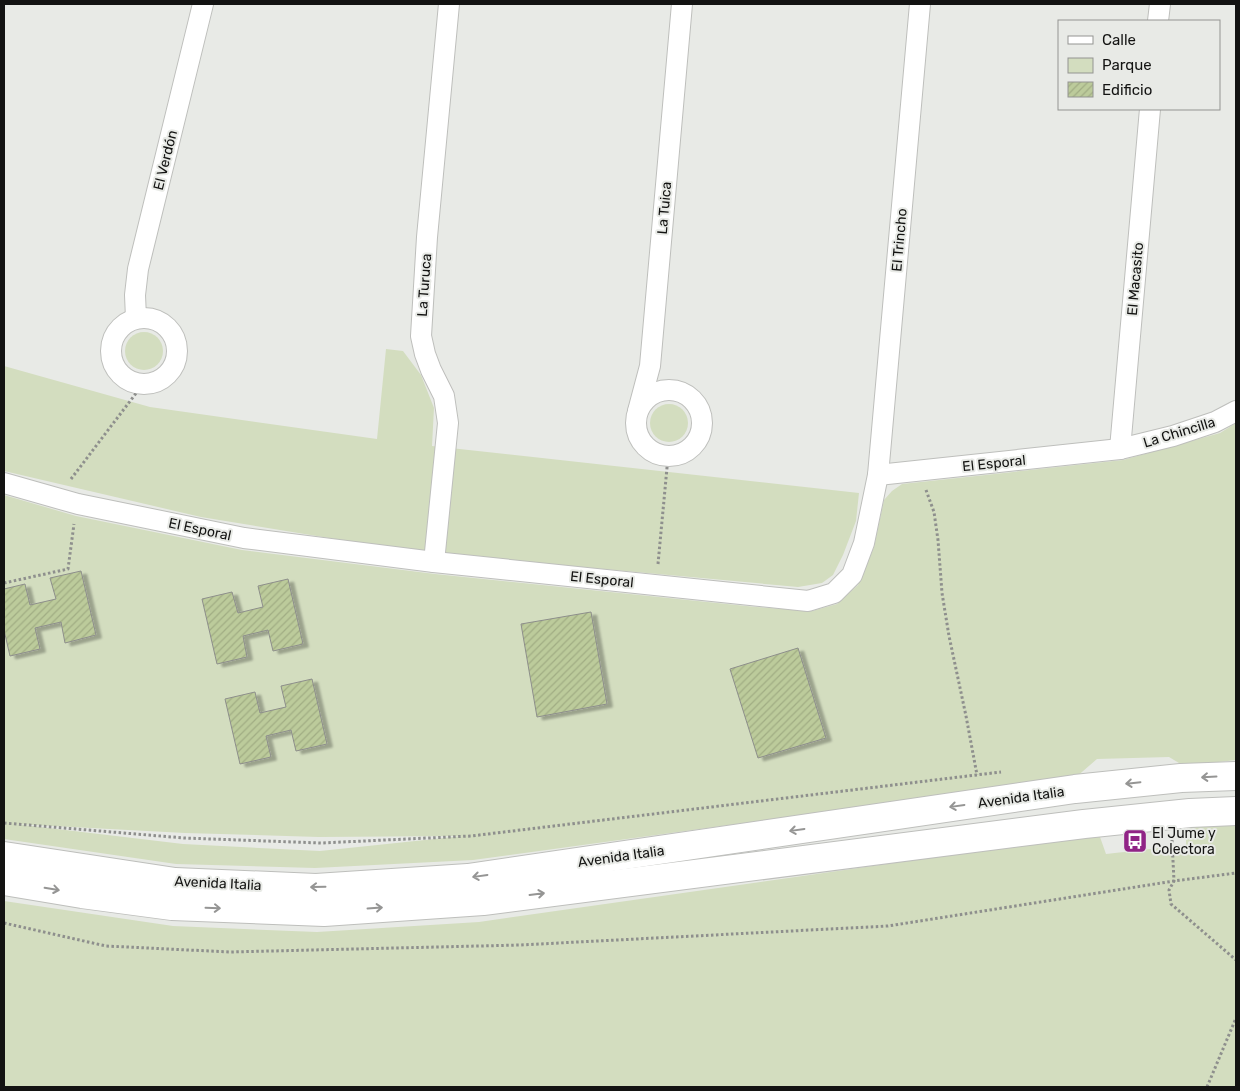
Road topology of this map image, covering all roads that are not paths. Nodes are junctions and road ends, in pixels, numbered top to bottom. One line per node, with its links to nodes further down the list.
1 (203, 4): 8 (street, El Verdón)
2 (449, 4): 16 (street, La Turuca)
3 (682, 4): 9 (street, La Tuica)
4 (920, 4): 14 (street, El Trincho)
5 (1160, 4): 6 (street)
6 (1158, 20)
7 (1150, 110): 13 (street, El Macasito)
8 (136, 318): 8 (street)
9 (650, 366): 10 (street); 11 (street, La Tuica)
10 (674, 390): 11 (street); 11 (street, La Tuica)
11 (638, 411)
12 (1236, 412): 13 (street, La Chincilla)
13 (1120, 449): 14 (street, El Esporal)
14 (878, 475): 16 (street, El Esporal)
15 (4, 483): 16 (street, El Esporal)
16 (434, 562)
17 (1236, 776): 19 (main road, Avenida Italia, one-way to 19)
18 (1236, 811): 20 (main road, Avenida Italia, one-way to 18)
19 (4, 856)
20 (4, 881)

